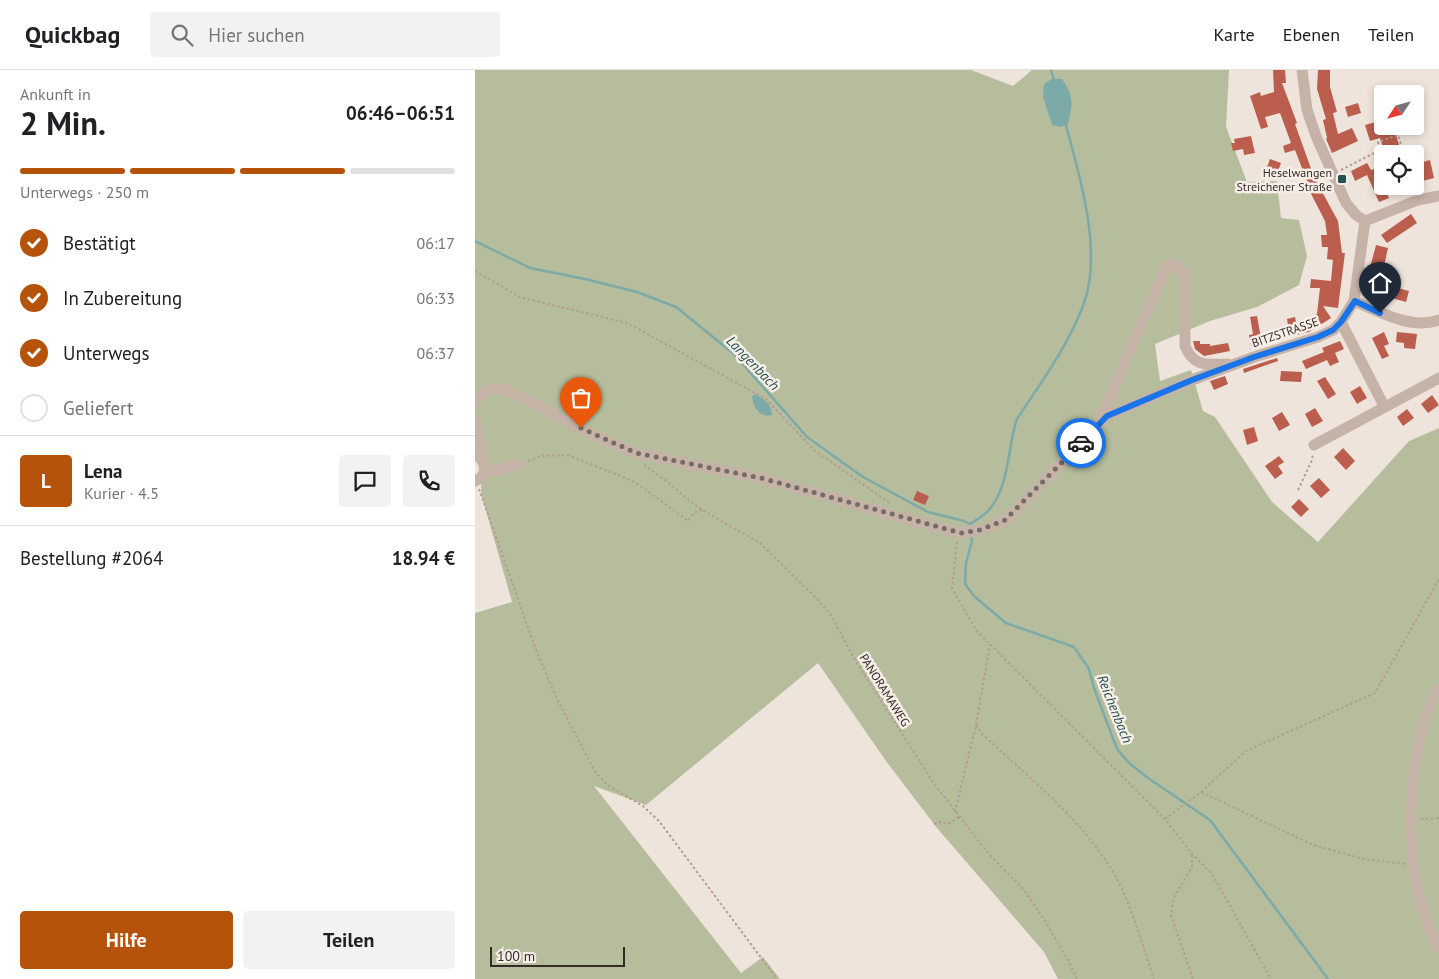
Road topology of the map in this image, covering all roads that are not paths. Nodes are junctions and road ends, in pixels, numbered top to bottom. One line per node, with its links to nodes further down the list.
1 (1302, 70): 3 (street)
2 (1439, 196): 3 (street)
3 (1365, 221): 4 (street, BITZSTRASSE)
4 (1355, 301): 5 (street); 6 (street, BITZSTRASSE)
5 (1439, 320)
6 (1341, 322): 7 (street, BITZSTRASSE); 10 (street)
7 (1234, 364): 12 (street, BITZSTRASSE); 12 (street)
8 (1439, 378): 10 (street)
9 (475, 401): 12 (street)
10 (1385, 406): 13 (street)
11 (475, 419): 15 (street)
12 (1098, 426)
13 (1314, 445)
14 (519, 464): 15 (street)
15 (485, 471): 16 (street)
16 (476, 481)
17 (1439, 688): 18 (street)
18 (1439, 949)

